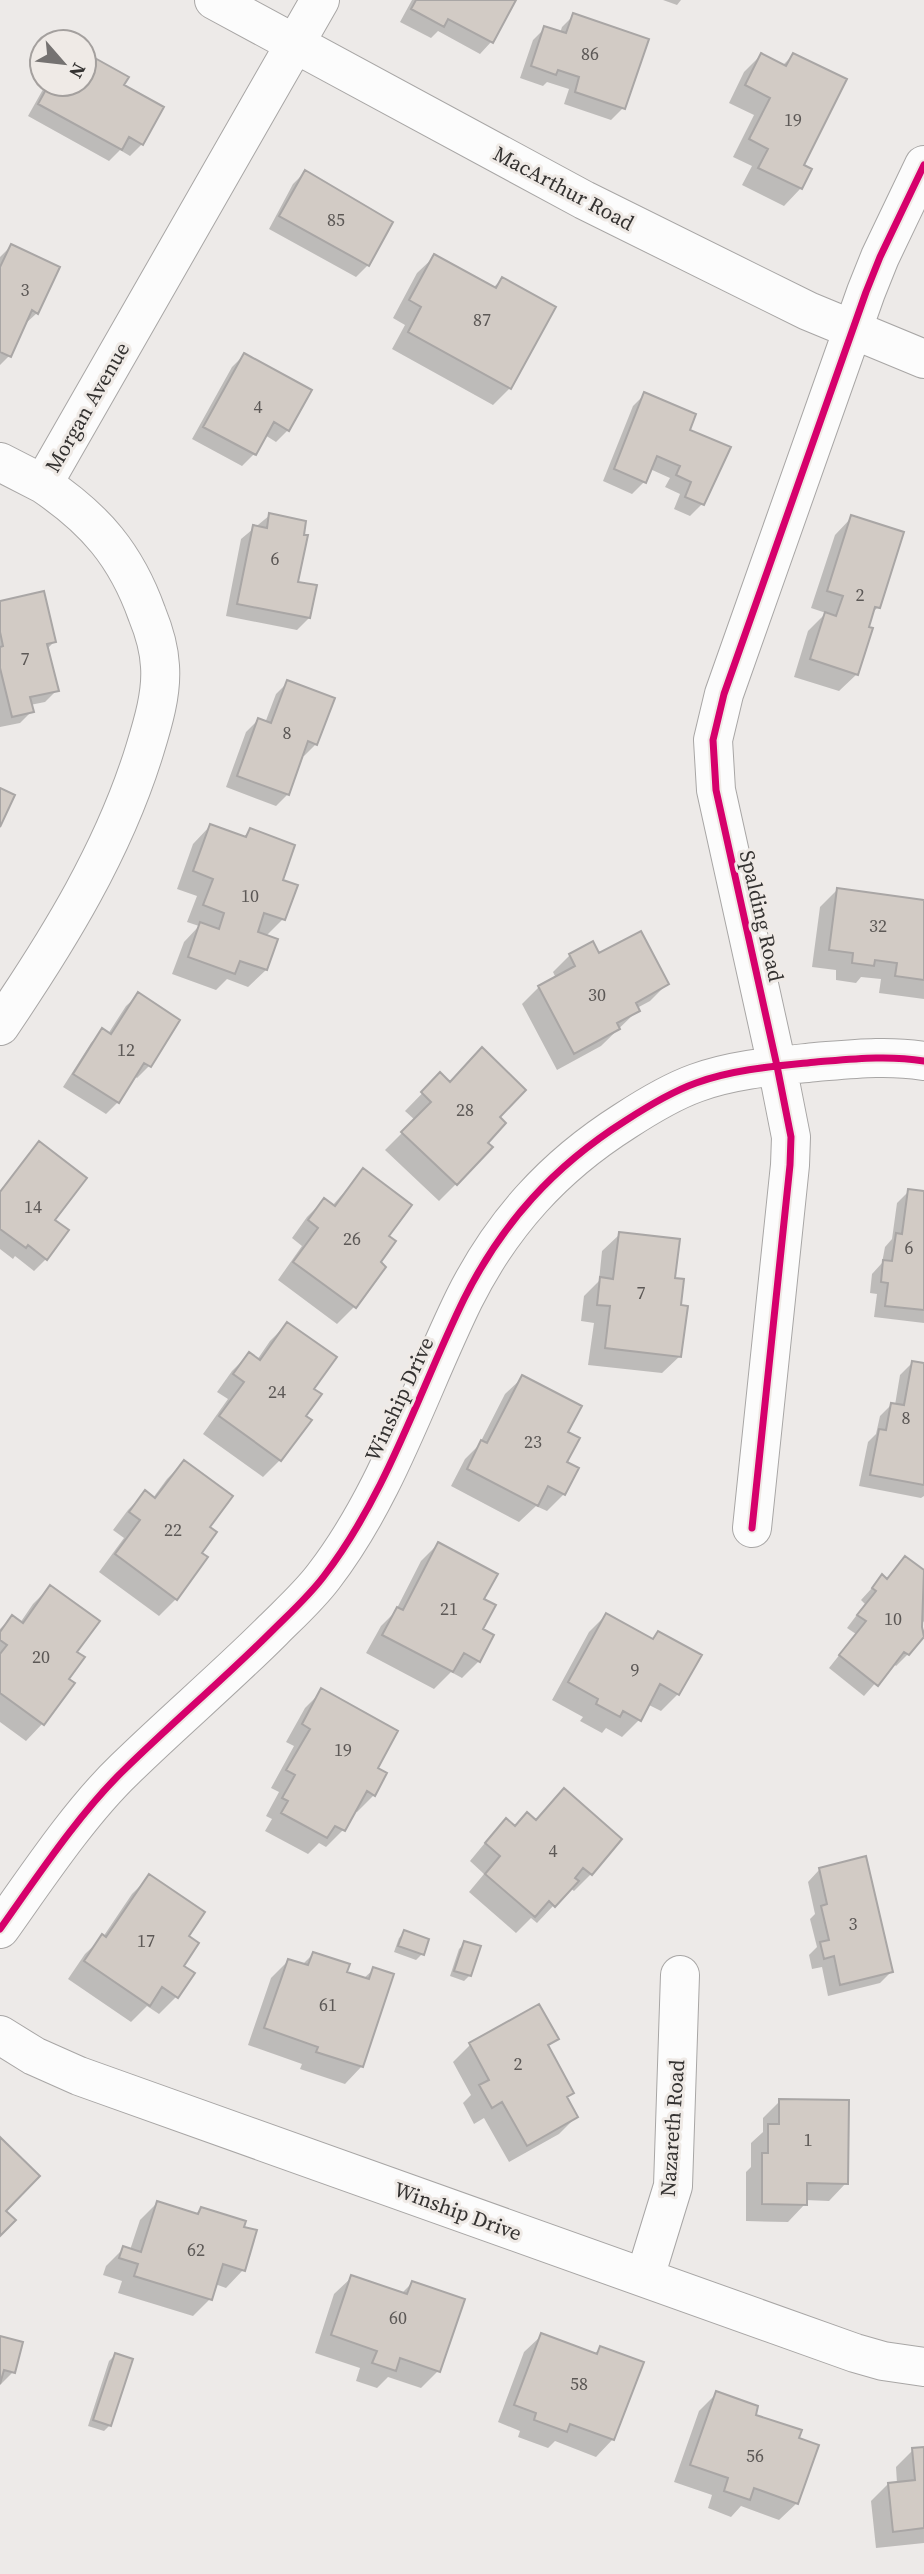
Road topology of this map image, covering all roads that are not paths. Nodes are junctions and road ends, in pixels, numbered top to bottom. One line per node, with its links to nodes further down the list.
1 (214, 0): 3 (street, MacArthur Road)
2 (320, 0): 3 (street, Morgan Avenue)
3 (295, 43): 5 (street, MacArthur Road); 8 (street, Morgan Avenue)
4 (924, 165): 5 (street, Spalding Road)
5 (853, 331): 6 (street, MacArthur Road); 11 (street, Spalding Road)
6 (924, 359)
7 (0, 462): 8 (street)
8 (43, 484): 9 (street, Morgan Avenue)
9 (0, 1026)
10 (924, 1060): 11 (street, Winship Drive)
11 (777, 1066): 12 (street, Spalding Road); 13 (street, Winship Drive)
12 (752, 1528)
13 (0, 1929)
14 (680, 1975): 16 (street, Nazareth Road)
15 (0, 2035): 16 (street, Winship Drive)
16 (645, 2277): 17 (street, Winship Drive)
17 (924, 2367)

